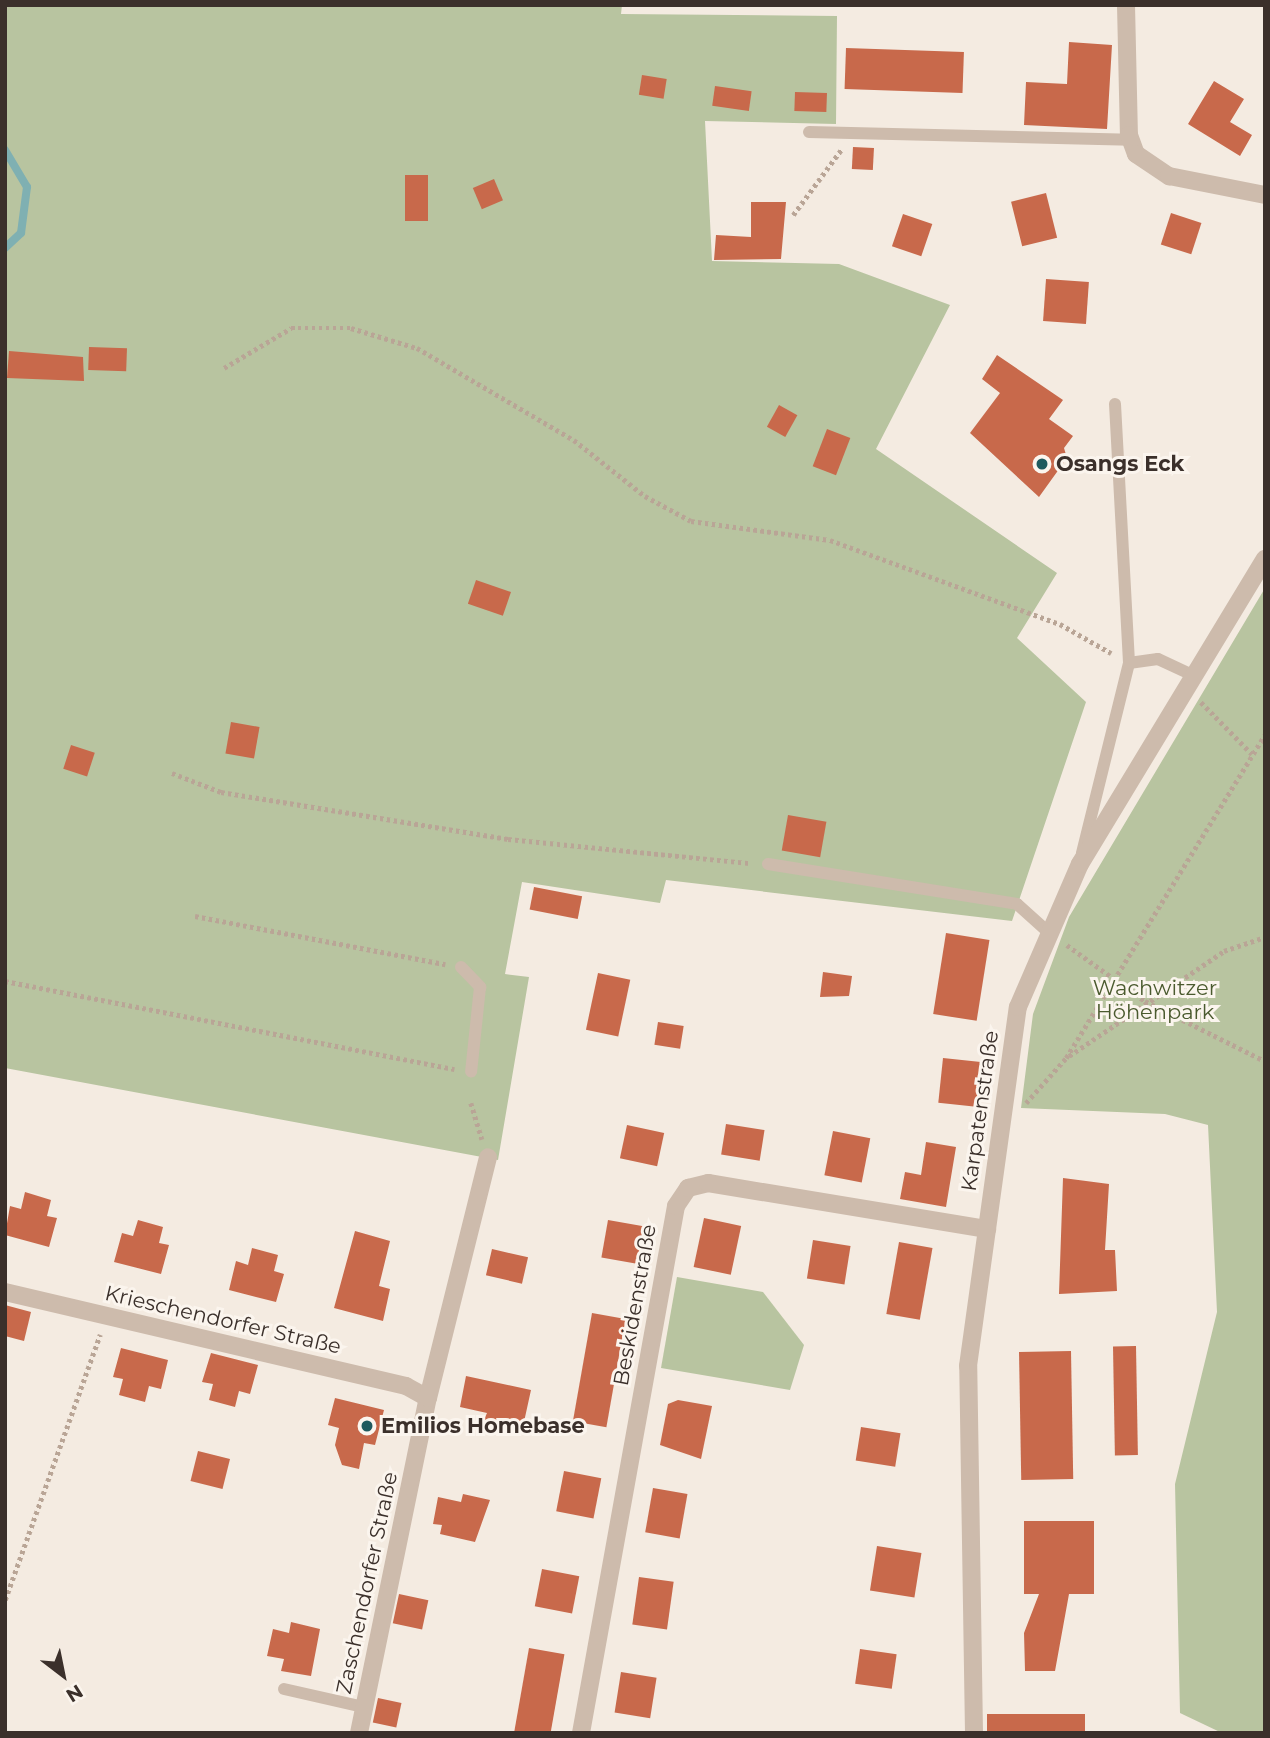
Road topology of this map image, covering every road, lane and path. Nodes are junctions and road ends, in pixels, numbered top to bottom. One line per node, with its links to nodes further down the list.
1 (1126, 5): 4 (street)
2 (810, 132): 3 (lane)
3 (854, 133): 4 (lane); 6 (path)
4 (1130, 140): 5 (street)
5 (1265, 195)
6 (793, 215)
7 (224, 368): 10 (path)
8 (1115, 404): 10 (lane)
9 (1265, 559): 11 (street, Karpatenstraße)
10 (1129, 663): 11 (lane); 16 (lane)
11 (1190, 682): 13 (path); 16 (street, Karpatenstraße)
12 (1265, 735): 13 (path)
13 (1252, 754): 21 (path)
14 (172, 773): 15 (path)
15 (768, 864): 18 (lane)
16 (1080, 864): 18 (street, Karpatenstraße)
17 (195, 916): 20 (path)
18 (1047, 931): 21 (path); 28 (street, Karpatenstraße)
19 (1265, 937): 23 (path)
20 (461, 967): 26 (lane)
21 (1113, 976): 23 (path); 24 (path)
22 (5, 981): 26 (path)
23 (1145, 1001): 24 (path); 25 (path)
24 (1066, 1059): 28 (path)
25 (1265, 1061)
26 (471, 1072)
27 (471, 1103): 29 (path)
28 (999, 1115): 30 (street, Karpatenstraße)
29 (488, 1157): 33 (street, Zaschendorfer Straße)
30 (987, 1229): 38 (street, Beskidenstraße); 39 (street, Karpatenstraße)
31 (5, 1292): 32 (street, Krieschendorfer Straße)
32 (106, 1315): 33 (street, Krieschendorfer Straße); 34 (path)
33 (428, 1398): 36 (street, Zaschendorfer Straße)
34 (5, 1600)
35 (284, 1689): 36 (lane)
36 (365, 1707): 37 (street, Zaschendorfer Straße)
37 (359, 1733)
38 (581, 1733)
39 (974, 1733)

